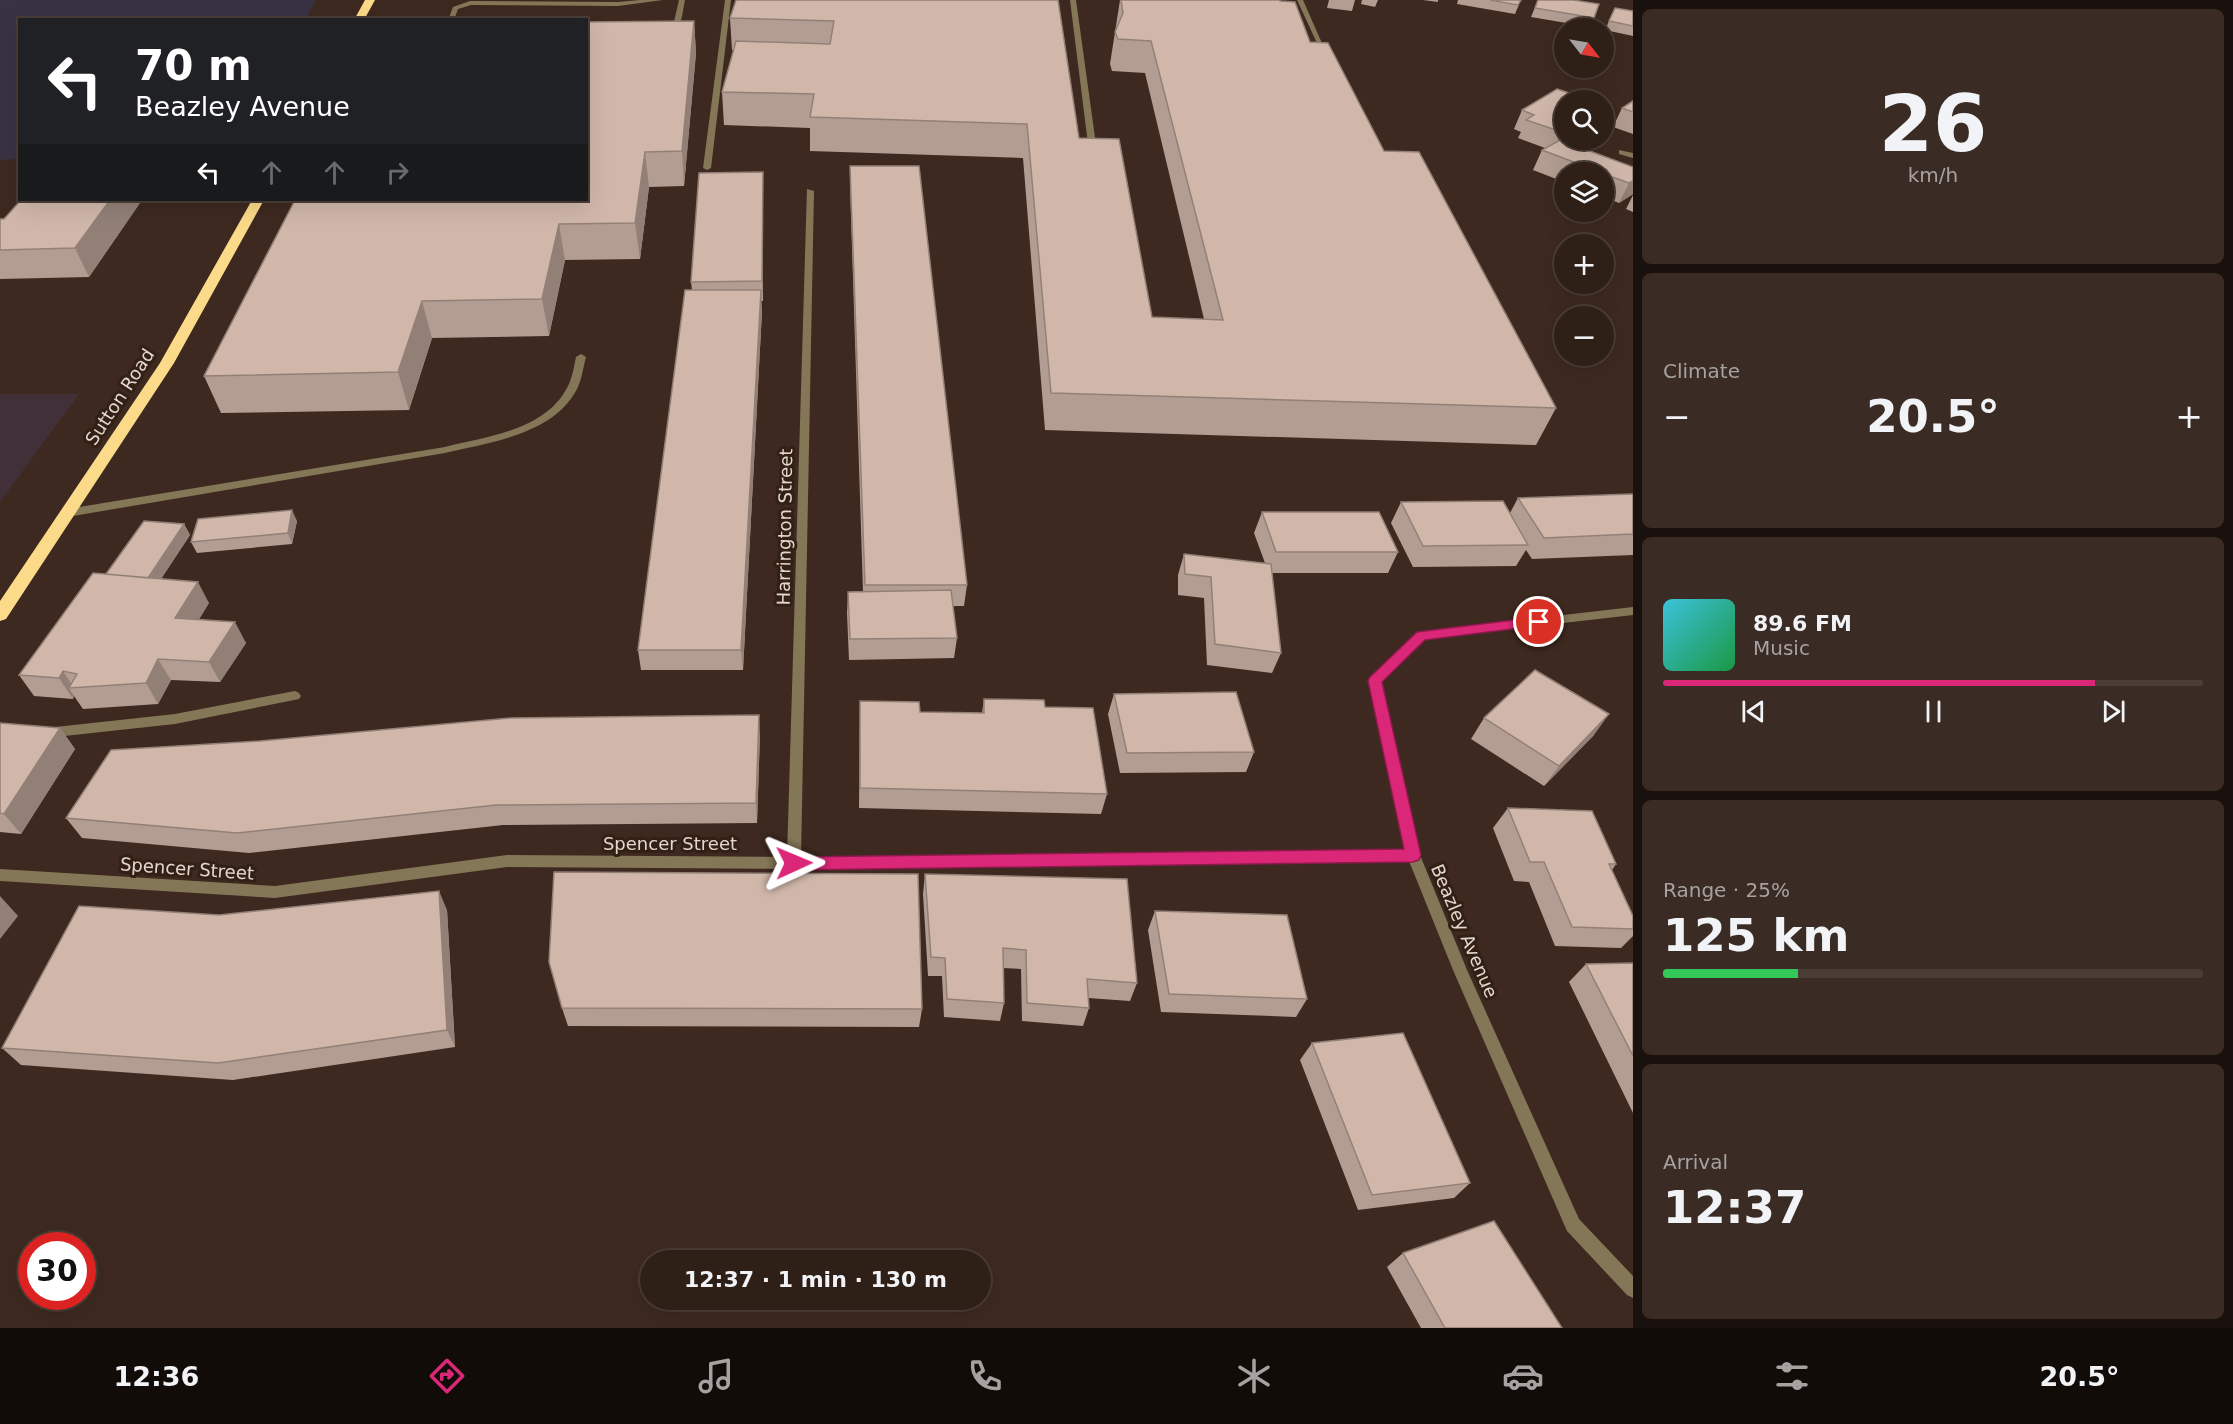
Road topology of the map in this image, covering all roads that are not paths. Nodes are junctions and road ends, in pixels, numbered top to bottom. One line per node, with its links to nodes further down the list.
1 (370, 0): 7 (highway)
2 (660, 0): 8 (street)
3 (682, 0): 9 (street)
4 (728, 0): 14 (street)
5 (1073, 0): 11 (street)
6 (1300, 0): 10 (street)
7 (360, 18)
8 (452, 18)
9 (654, 34)
10 (1330, 64)
11 (1093, 152)
12 (1622, 152): 13 (street)
13 (1633, 156)
14 (707, 168)
15 (810, 191): 24 (street, Harrington Street)
16 (257, 201): 18 (highway, Sutton Road)
17 (582, 357): 18 (street)
18 (67, 513): 20 (highway, Sutton Road)
19 (1633, 611): 23 (street, Beazley Avenue)
20 (2, 612)
21 (295, 696): 22 (street)
22 (27, 735)
23 (1413, 855): 24 (street, Spencer Street); 26 (street, Beazley Avenue)
24 (794, 863): 25 (street, Spencer Street)
25 (0, 875)
26 (1633, 1289)

